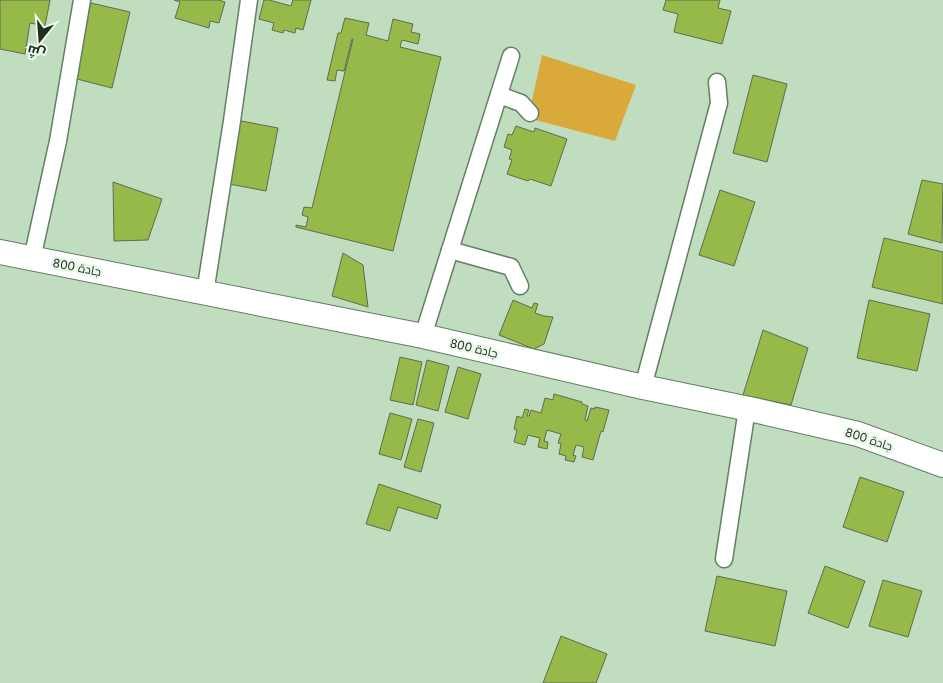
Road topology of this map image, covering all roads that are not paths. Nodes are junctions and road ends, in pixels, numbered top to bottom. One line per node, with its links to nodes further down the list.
1 (82, 0): 9 (street)
2 (249, 0): 11 (street)
3 (511, 56): 5 (street)
4 (717, 82): 13 (street)
5 (499, 95): 6 (street); 7 (street)
6 (530, 113)
7 (450, 250): 10 (street); 12 (street)
8 (0, 252): 9 (main road, جادة 800)
9 (32, 259): 11 (main road, جادة 800)
10 (520, 286)
11 (206, 293): 12 (main road, جادة 800)
12 (423, 336): 13 (main road, جادة 800)
13 (643, 387): 14 (main road, جادة 800)
14 (747, 409): 15 (main road, جادة 800); 16 (street)
15 (943, 465)
16 (724, 559)

